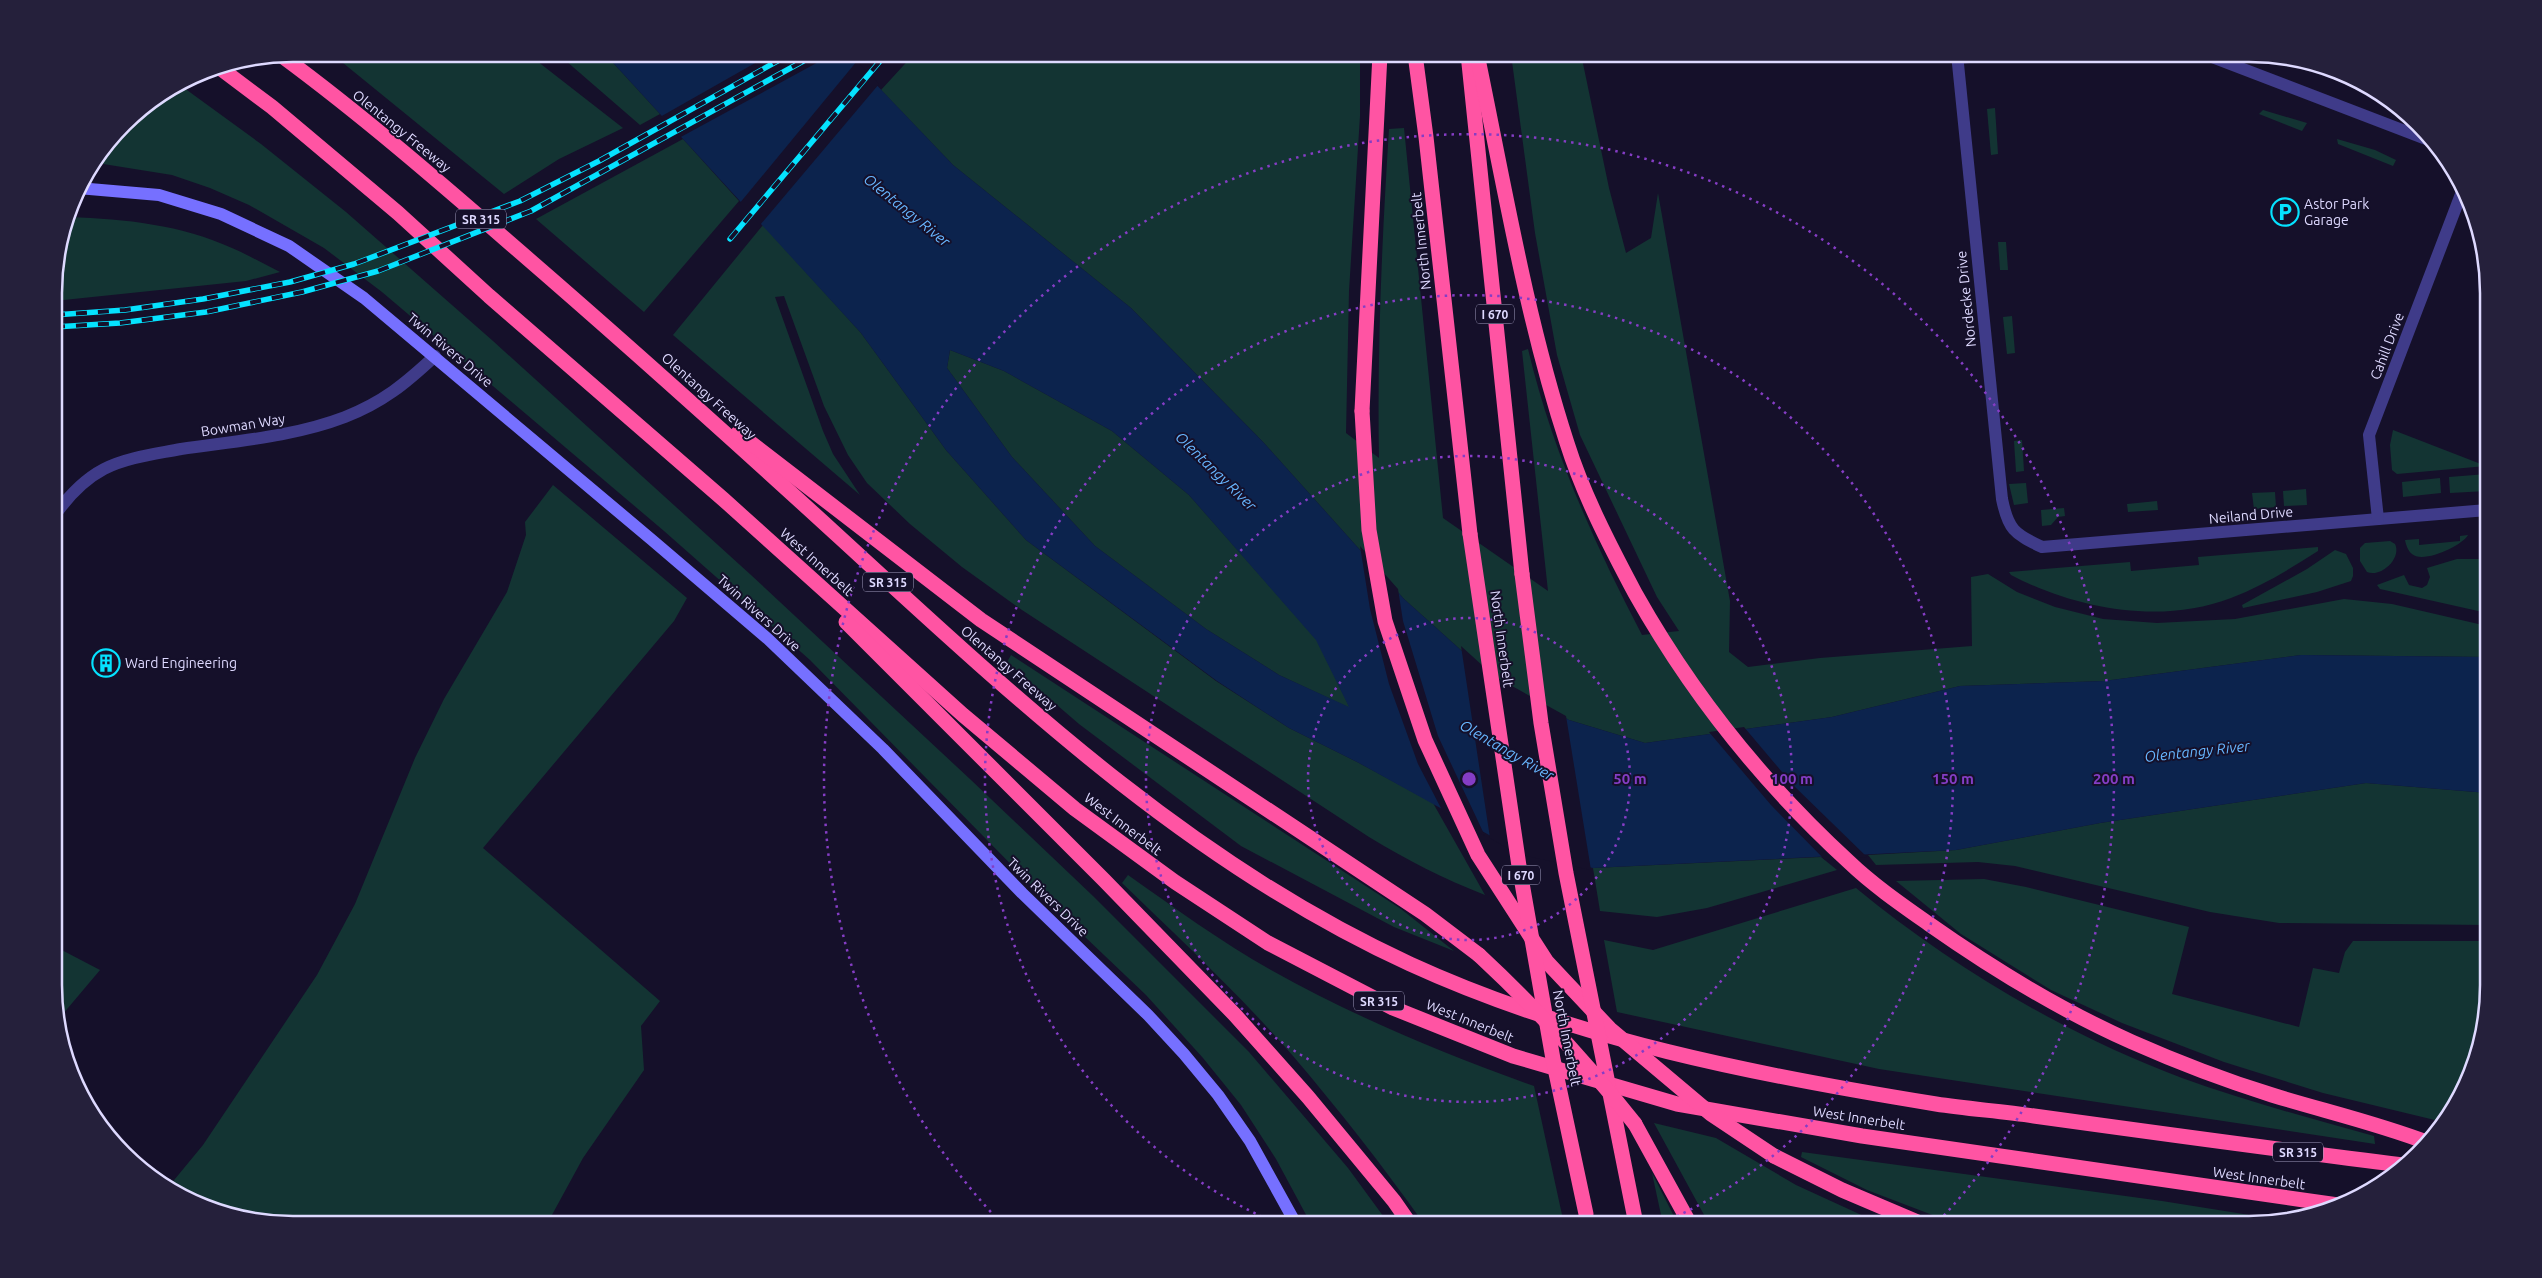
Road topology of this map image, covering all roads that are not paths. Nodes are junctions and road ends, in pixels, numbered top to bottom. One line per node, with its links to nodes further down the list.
1 (290, 62): 13 (highway, Olentangy Freeway / SR 315)
2 (1380, 62): 28 (highway, bridge)
3 (1416, 62): 25 (highway, North Innerbelt / I 670, bridge)
4 (1469, 62): 26 (highway, North Innerbelt / I 670, bridge)
5 (1479, 62): 20 (highway)
6 (1957, 62): 18 (street, Nordecke Drive)
7 (2225, 62): 9 (street)
8 (226, 72): 14 (highway, SR 315)
9 (2418, 136)
10 (87, 189): 12 (main road, Twin Rivers Drive)
11 (2459, 198): 17 (street, Cahill Drive)
12 (435, 356): 15 (street, Bowman Way); 23 (main road, Twin Rivers Drive)
13 (676, 387): 19 (highway, Olentangy Freeway / SR 315); 27 (highway, bridge)
14 (722, 499): 22 (highway, West Innerbelt / SR 315); 24 (highway)
15 (62, 507)
16 (2480, 511): 17 (street, Neiland Drive)
17 (2378, 519): 18 (street, Neiland Drive)
18 (2019, 537)
19 (1104, 772): 21 (highway, West Innerbelt / SR 315)
20 (2420, 1140)
21 (2394, 1164)
22 (2321, 1204)
23 (1292, 1216)
24 (1405, 1216)
25 (1586, 1216)
26 (1634, 1216)
27 (1686, 1216)
28 (1903, 1216)

